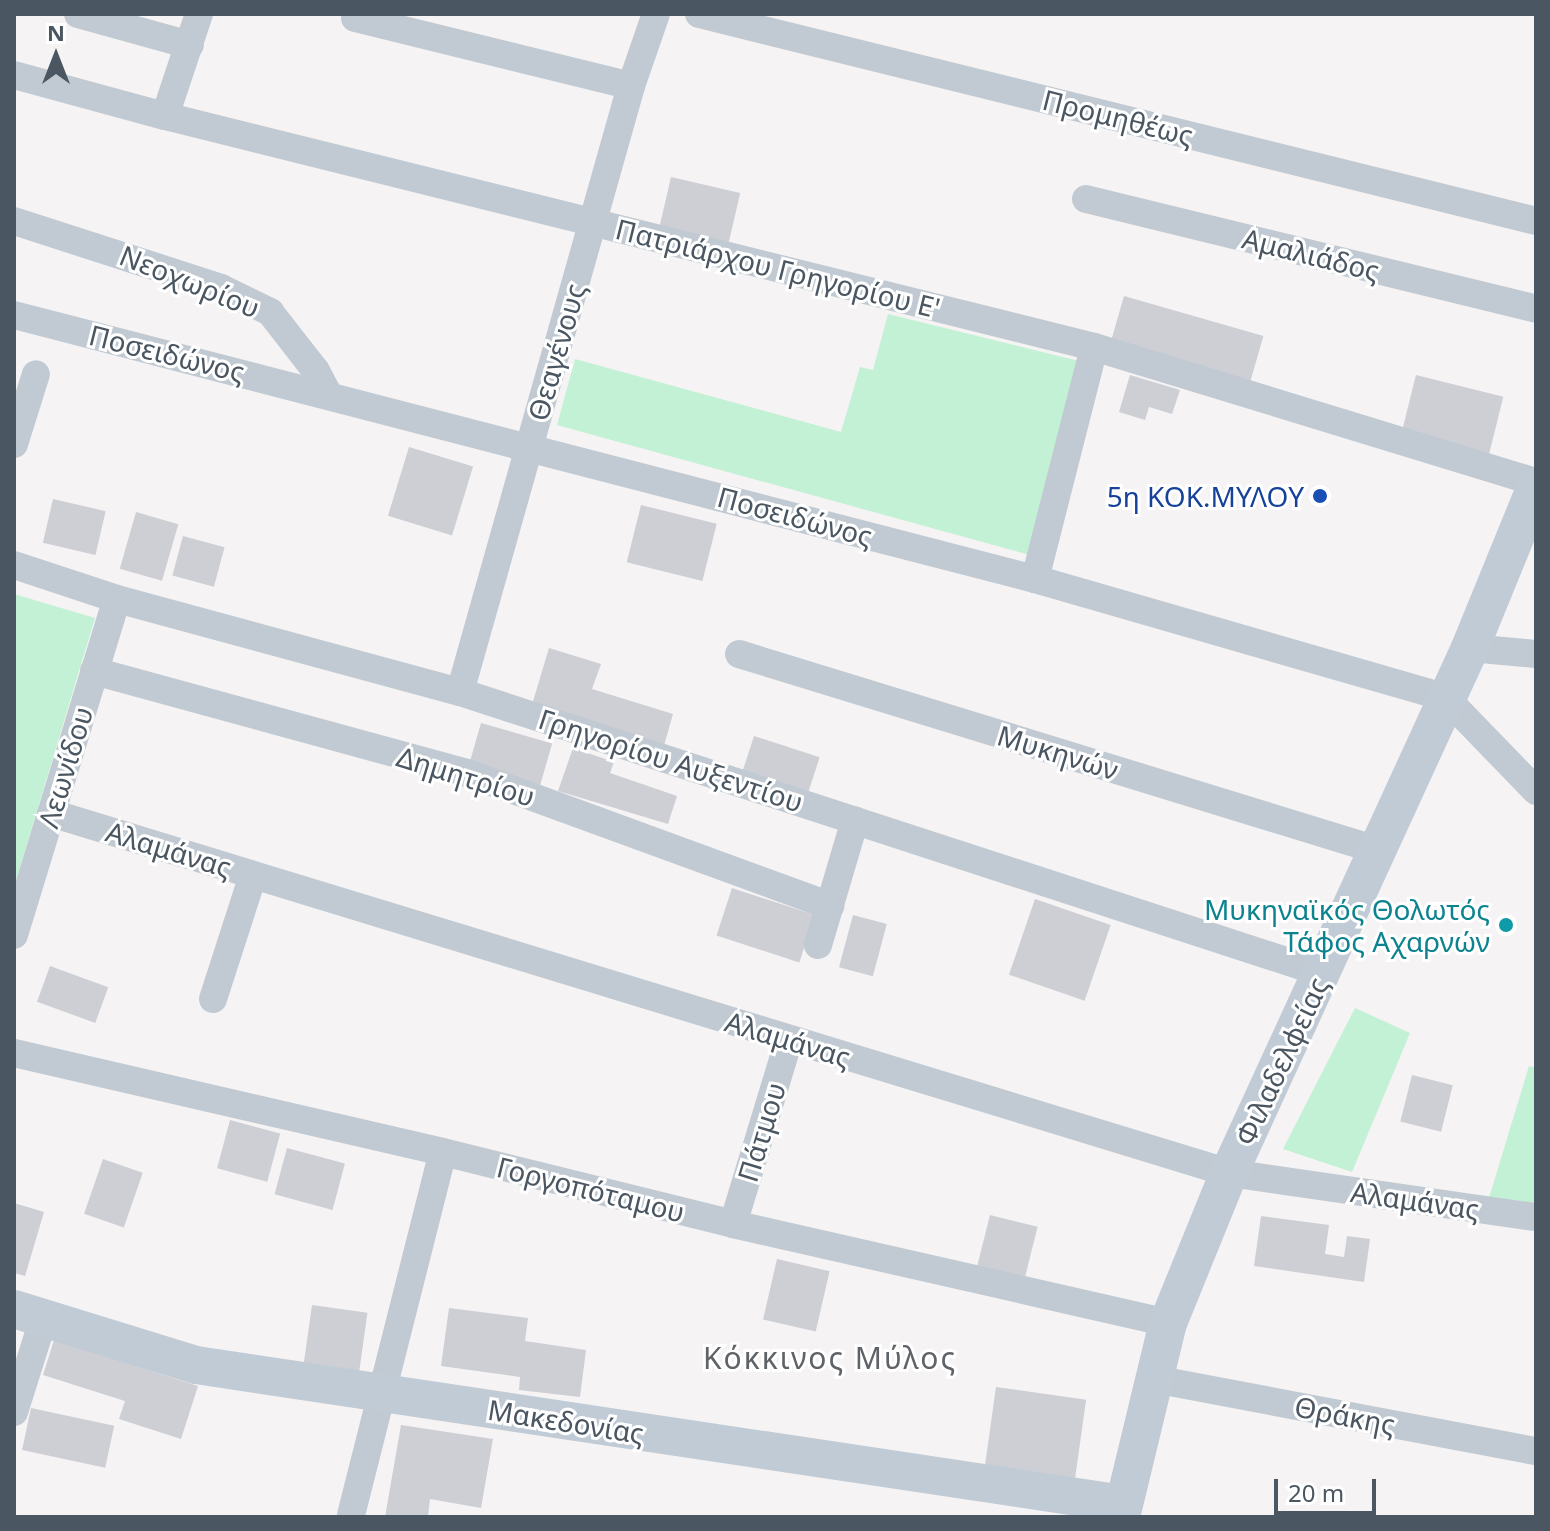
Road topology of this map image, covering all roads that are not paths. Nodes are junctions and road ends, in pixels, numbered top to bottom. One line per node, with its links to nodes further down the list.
1 (78, 14): 6 (street)
2 (199, 14): 6 (street)
3 (656, 14): 8 (street, Θεαγένους)
4 (699, 14): 12 (street, Προμηθέως)
5 (355, 18): 8 (street)
6 (190, 45): 9 (street)
7 (14, 75): 9 (street, Πατριάρχου Γρηγορίου E')
8 (631, 86): 13 (street, Θεαγένους)
9 (165, 116): 13 (street, Πατριάρχου Γρηγορίου E')
10 (1086, 199): 14 (street, Αμαλιάδος)
11 (14, 221): 18 (street, Νεοχωρίου)
12 (1536, 221)
13 (592, 223): 16 (street, Πατριάρχου Γρηγορίου E'); 20 (street, Θεαγένους)
14 (1536, 309)
15 (14, 315): 18 (street, Ποσειδώνος)
16 (1094, 347): 21 (street, Πατριάρχου Γρηγορίου E'); 23 (street)
17 (36, 374): 19 (street)
18 (328, 394): 20 (street, Ποσειδώνος)
19 (14, 444)
20 (530, 446): 23 (street, Ποσειδώνος); 29 (street, Θεαγένους)
21 (1536, 484): 25 (main road, Φιλαδελφείας)
22 (14, 565): 24 (street, Γρηγορίου Αυξεντίου)
23 (1035, 579): 30 (street, Ποσειδώνος)
24 (117, 599): 28 (street, Λεωνίδου); 29 (street, Γρηγορίου Αυξεντίου)
25 (1470, 648): 27 (street); 30 (main road, Φιλαδελφείας)
26 (739, 654): 34 (street, Μυκηνών)
27 (1536, 654)
28 (94, 671): 32 (street, Λεωνίδου); 36 (street, Δημητρίου)
29 (460, 692): 33 (street, Γρηγορίου Αυξεντίου)
30 (1445, 697): 31 (street, Ποσειδώνος); 34 (main road, Φιλαδελφείας)
31 (1536, 791)
32 (51, 813): 35 (street, Αλαμάνας); 37 (street, Λεωνίδου)
33 (855, 820): 36 (street); 39 (street, Γρηγορίου Αυξεντίου)
34 (1377, 850): 39 (main road, Φιλαδελφείας)
35 (253, 875): 40 (street); 41 (street, Αλαμάνας)
36 (830, 906): 38 (street)
37 (14, 935)
38 (818, 945)
39 (1323, 973): 44 (main road, Φιλαδελφείας)
40 (213, 999)
41 (789, 1040): 44 (street, Αλαμάνας); 46 (street, Πάτμου)
42 (14, 1053): 43 (street, Γοργοπόταμου)
43 (443, 1152): 46 (street, Γοργοπόταμου); 50 (street)
44 (1229, 1173): 45 (street, Αλαμάνας); 48 (main road, Φιλαδελφείας)
45 (1536, 1217)
46 (733, 1224): 48 (street, Γοργοπόταμου)
47 (28, 1315): 50 (main road, Μακεδονίας); 51 (street)
48 (1168, 1323): 49 (main road, Φιλαδελφείας)
49 (1154, 1379): 52 (street, Θράκης); 53 (main road, Φιλαδελφείας)
50 (382, 1393): 53 (main road, Μακεδονίας); 54 (street)
51 (14, 1412)
52 (1536, 1451)
53 (1123, 1511)
54 (351, 1515)

